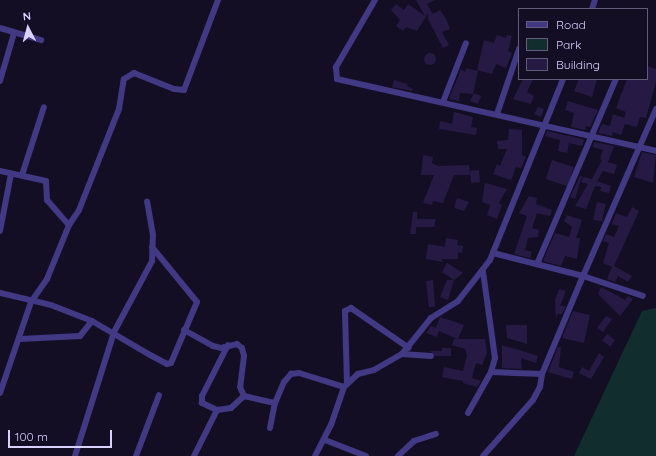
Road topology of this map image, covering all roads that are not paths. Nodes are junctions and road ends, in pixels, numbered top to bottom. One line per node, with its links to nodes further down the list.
1 (218, 0): 23 (street)
2 (375, 0): 11 (street)
3 (0, 28): 4 (street)
4 (14, 33): 5 (street); 10 (street)
5 (41, 40)
6 (466, 43): 11 (street)
7 (518, 52): 14 (street)
8 (563, 80): 15 (street)
9 (616, 80): 16 (street)
10 (0, 81)
11 (443, 102): 14 (street)
12 (44, 107): 21 (street)
13 (656, 109): 17 (street)
14 (497, 114): 15 (street)
15 (545, 124): 16 (street); 26 (street)
16 (592, 137): 17 (street); 27 (street)
17 (640, 147): 18 (street); 29 (street)
18 (656, 150)
19 (0, 171): 20 (street)
20 (11, 174): 21 (street); 24 (street)
21 (22, 175): 23 (street)
22 (147, 202): 25 (street)
23 (69, 225): 32 (street)
24 (0, 231)
25 (152, 247): 34 (street); 35 (street)
26 (493, 253): 27 (street); 28 (street)
27 (537, 264): 29 (street)
28 (483, 271): 38 (street); 41 (street)
29 (583, 276): 31 (street); 42 (street)
30 (0, 293): 32 (street)
31 (643, 296)
32 (31, 302): 33 (street); 36 (street)
33 (92, 321): 35 (street); 36 (street)
34 (184, 330): 35 (street); 37 (street)
35 (114, 332): 53 (street)
36 (20, 339): 44 (street)
37 (228, 346): 46 (street); 48 (street)
38 (409, 348): 39 (street); 43 (street)
39 (402, 354): 40 (street); 43 (street)
40 (430, 356)
41 (492, 372): 42 (street); 49 (street)
42 (542, 374): 59 (street)
43 (346, 385): 47 (street); 52 (street)
44 (0, 393)
45 (159, 395): 54 (street)
46 (244, 396): 47 (street); 48 (street)
47 (275, 403): 50 (street)
48 (217, 410): 55 (street)
49 (468, 413)
50 (270, 428)
51 (436, 434): 58 (street)
52 (324, 440): 56 (street); 57 (street)
53 (75, 456)
54 (136, 456)
55 (194, 456)
56 (315, 456)
57 (366, 456)
58 (398, 456)
59 (483, 456)

